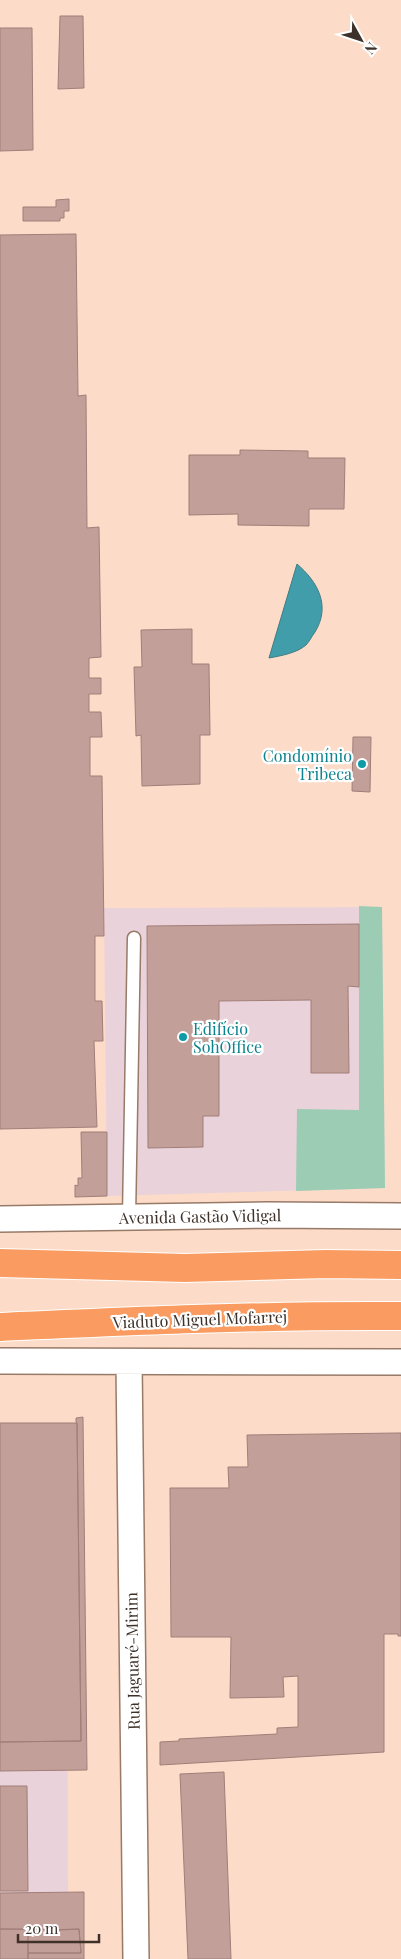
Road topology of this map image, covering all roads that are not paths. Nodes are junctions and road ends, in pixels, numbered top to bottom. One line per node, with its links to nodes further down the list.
1 (134, 938): 3 (lane)
2 (401, 1216): 3 (street, Avenida Gastão Vidigal)
3 (129, 1217): 4 (street, Avenida Gastão Vidigal)
4 (0, 1219)
5 (0, 1263): 6 (highway)
6 (401, 1265)
7 (401, 1316): 8 (highway, Viaduto Miguel Mofarrej)
8 (0, 1327)
9 (0, 1362): 10 (street)
10 (128, 1362): 11 (street); 12 (street, Rua Jaguaré-Mirim)
11 (401, 1362)
12 (136, 1959)

